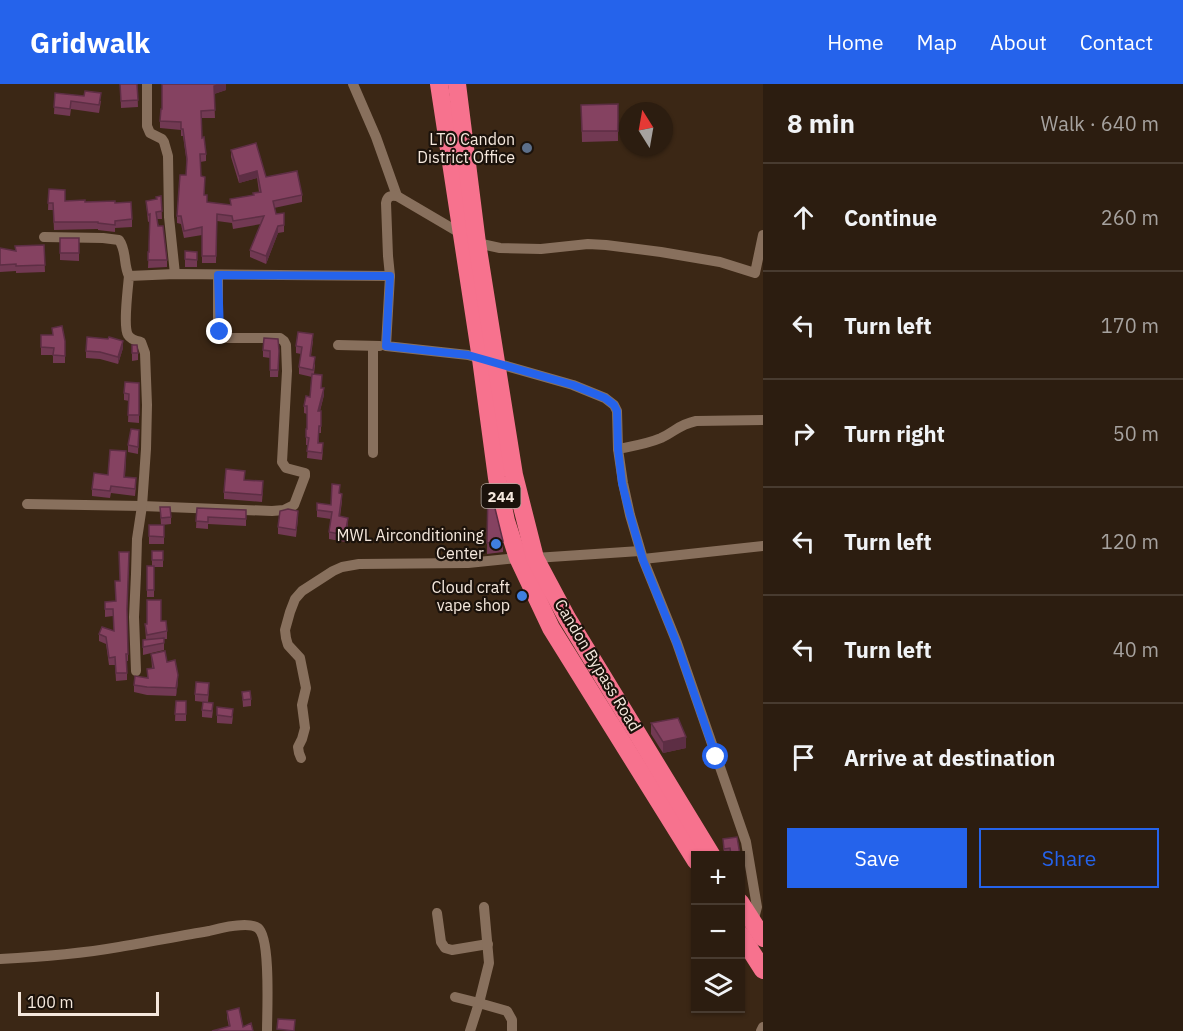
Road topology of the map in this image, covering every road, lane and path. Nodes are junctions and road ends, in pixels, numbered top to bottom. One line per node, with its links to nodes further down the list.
1 (147, 84): 10 (street)
2 (352, 84): 5 (street)
3 (439, 84): 6 (highway, Candon Bypass Road / 244)
4 (457, 84): 9 (highway, Candon Bypass Road / 244)
5 (397, 196): 6 (street); 14 (street)
6 (461, 232): 9 (street); 18 (highway, Candon Bypass Road / 244)
7 (763, 235): 11 (street)
8 (44, 237): 13 (street)
9 (477, 243): 11 (street); 18 (highway, Candon Bypass Road / 244)
10 (175, 274): 12 (street); 13 (street)
11 (759, 274)
12 (218, 275): 14 (street); 23 (street)
13 (129, 276): 23 (street)
14 (390, 276): 17 (street)
15 (338, 345): 16 (street)
16 (373, 345): 17 (street); 21 (street)
17 (386, 346): 18 (street)
18 (489, 362): 20 (street); 26 (highway, Candon Bypass Road / 244)
19 (763, 420): 20 (street)
20 (618, 449): 25 (street)
21 (373, 453)
22 (27, 504): 23 (street)
23 (142, 506): 27 (street)
24 (763, 546): 25 (street)
25 (642, 555): 26 (street); 35 (street)
26 (526, 558): 28 (highway, Candon Bypass Road / 244); 29 (street)
27 (136, 671)
28 (631, 741): 30 (highway, Candon Bypass Road / 244); 31 (highway, Candon Bypass Road / 244)
29 (301, 758)
30 (709, 851)
31 (691, 852)
32 (742, 905): 35 (highway)
33 (484, 907): 37 (street)
34 (438, 913): 37 (street)
35 (747, 928): 36 (highway); 39 (highway)
36 (763, 938)
37 (488, 944): 41 (street)
38 (0, 959): 42 (street)
39 (763, 970)
40 (455, 997): 41 (street)
41 (479, 1004): 43 (street); 44 (street)
42 (267, 1031)
43 (470, 1031)
44 (512, 1031)

